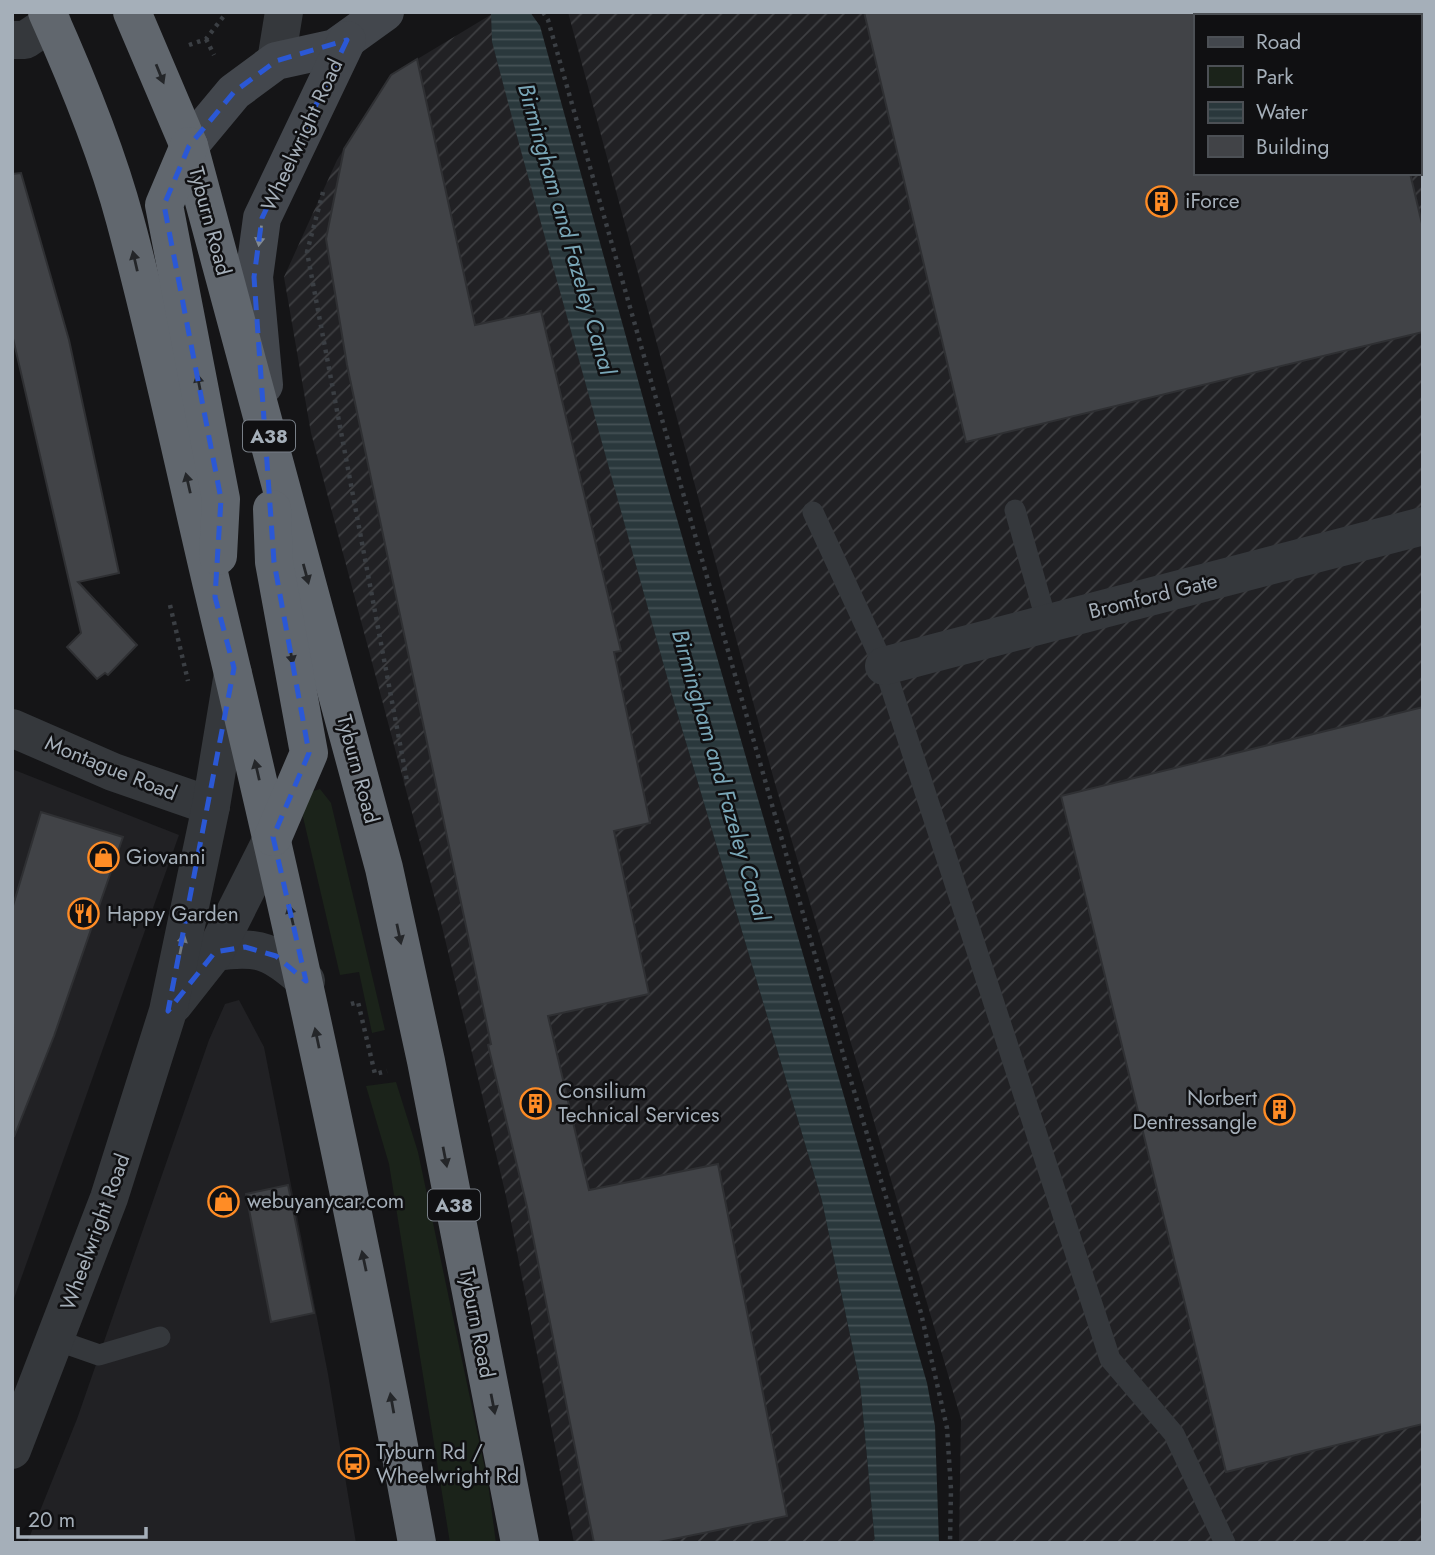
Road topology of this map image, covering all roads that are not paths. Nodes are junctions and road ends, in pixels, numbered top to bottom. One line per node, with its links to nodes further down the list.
1 (132, 12): 8 (highway, Tyburn Road / A38, one-way to 8)
2 (284, 12): 7 (street)
3 (385, 12): 6 (street, Wheelwright Road)
4 (50, 17): 5 (street); 13 (highway, one-way to 4)
5 (12, 40)
6 (347, 40): 7 (street, Wheelwright Road); 9 (street, Wheelwright Road, one-way to 9)
7 (276, 61): 8 (street, Wheelwright Road)
8 (190, 145): 9 (highway, Tyburn Road / A38); 13 (highway, one-way to 8)
9 (270, 440): 19 (highway, one-way to 19); 28 (highway, Tyburn Road / A38, one-way to 28)
10 (1015, 510): 14 (lane)
11 (813, 512): 15 (lane)
12 (1423, 526): 14 (street, Bromford Gate)
13 (215, 597): 16 (highway)
14 (1046, 623): 15 (street, Bromford Gate)
15 (884, 666): 29 (lane)
16 (234, 668): 18 (street, Wheelwright Road); 19 (highway, one-way to 16)
17 (12, 728): 18 (street, Montague Road)
18 (211, 806): 22 (street, Wheelwright Road, one-way to 18)
19 (273, 836): 20 (street, Wheelwright Road); 21 (highway, one-way to 19)
20 (215, 951): 21 (street); 22 (street, Wheelwright Road)
21 (306, 981): 27 (highway, one-way to 21)
22 (168, 1011): 24 (street, Wheelwright Road)
23 (160, 1337): 24 (lane)
24 (56, 1340): 25 (street, Wheelwright Road)
25 (25, 1380): 26 (street, Wheelwright Road)
26 (12, 1450)
27 (417, 1543)
28 (520, 1543)
29 (1225, 1543)

